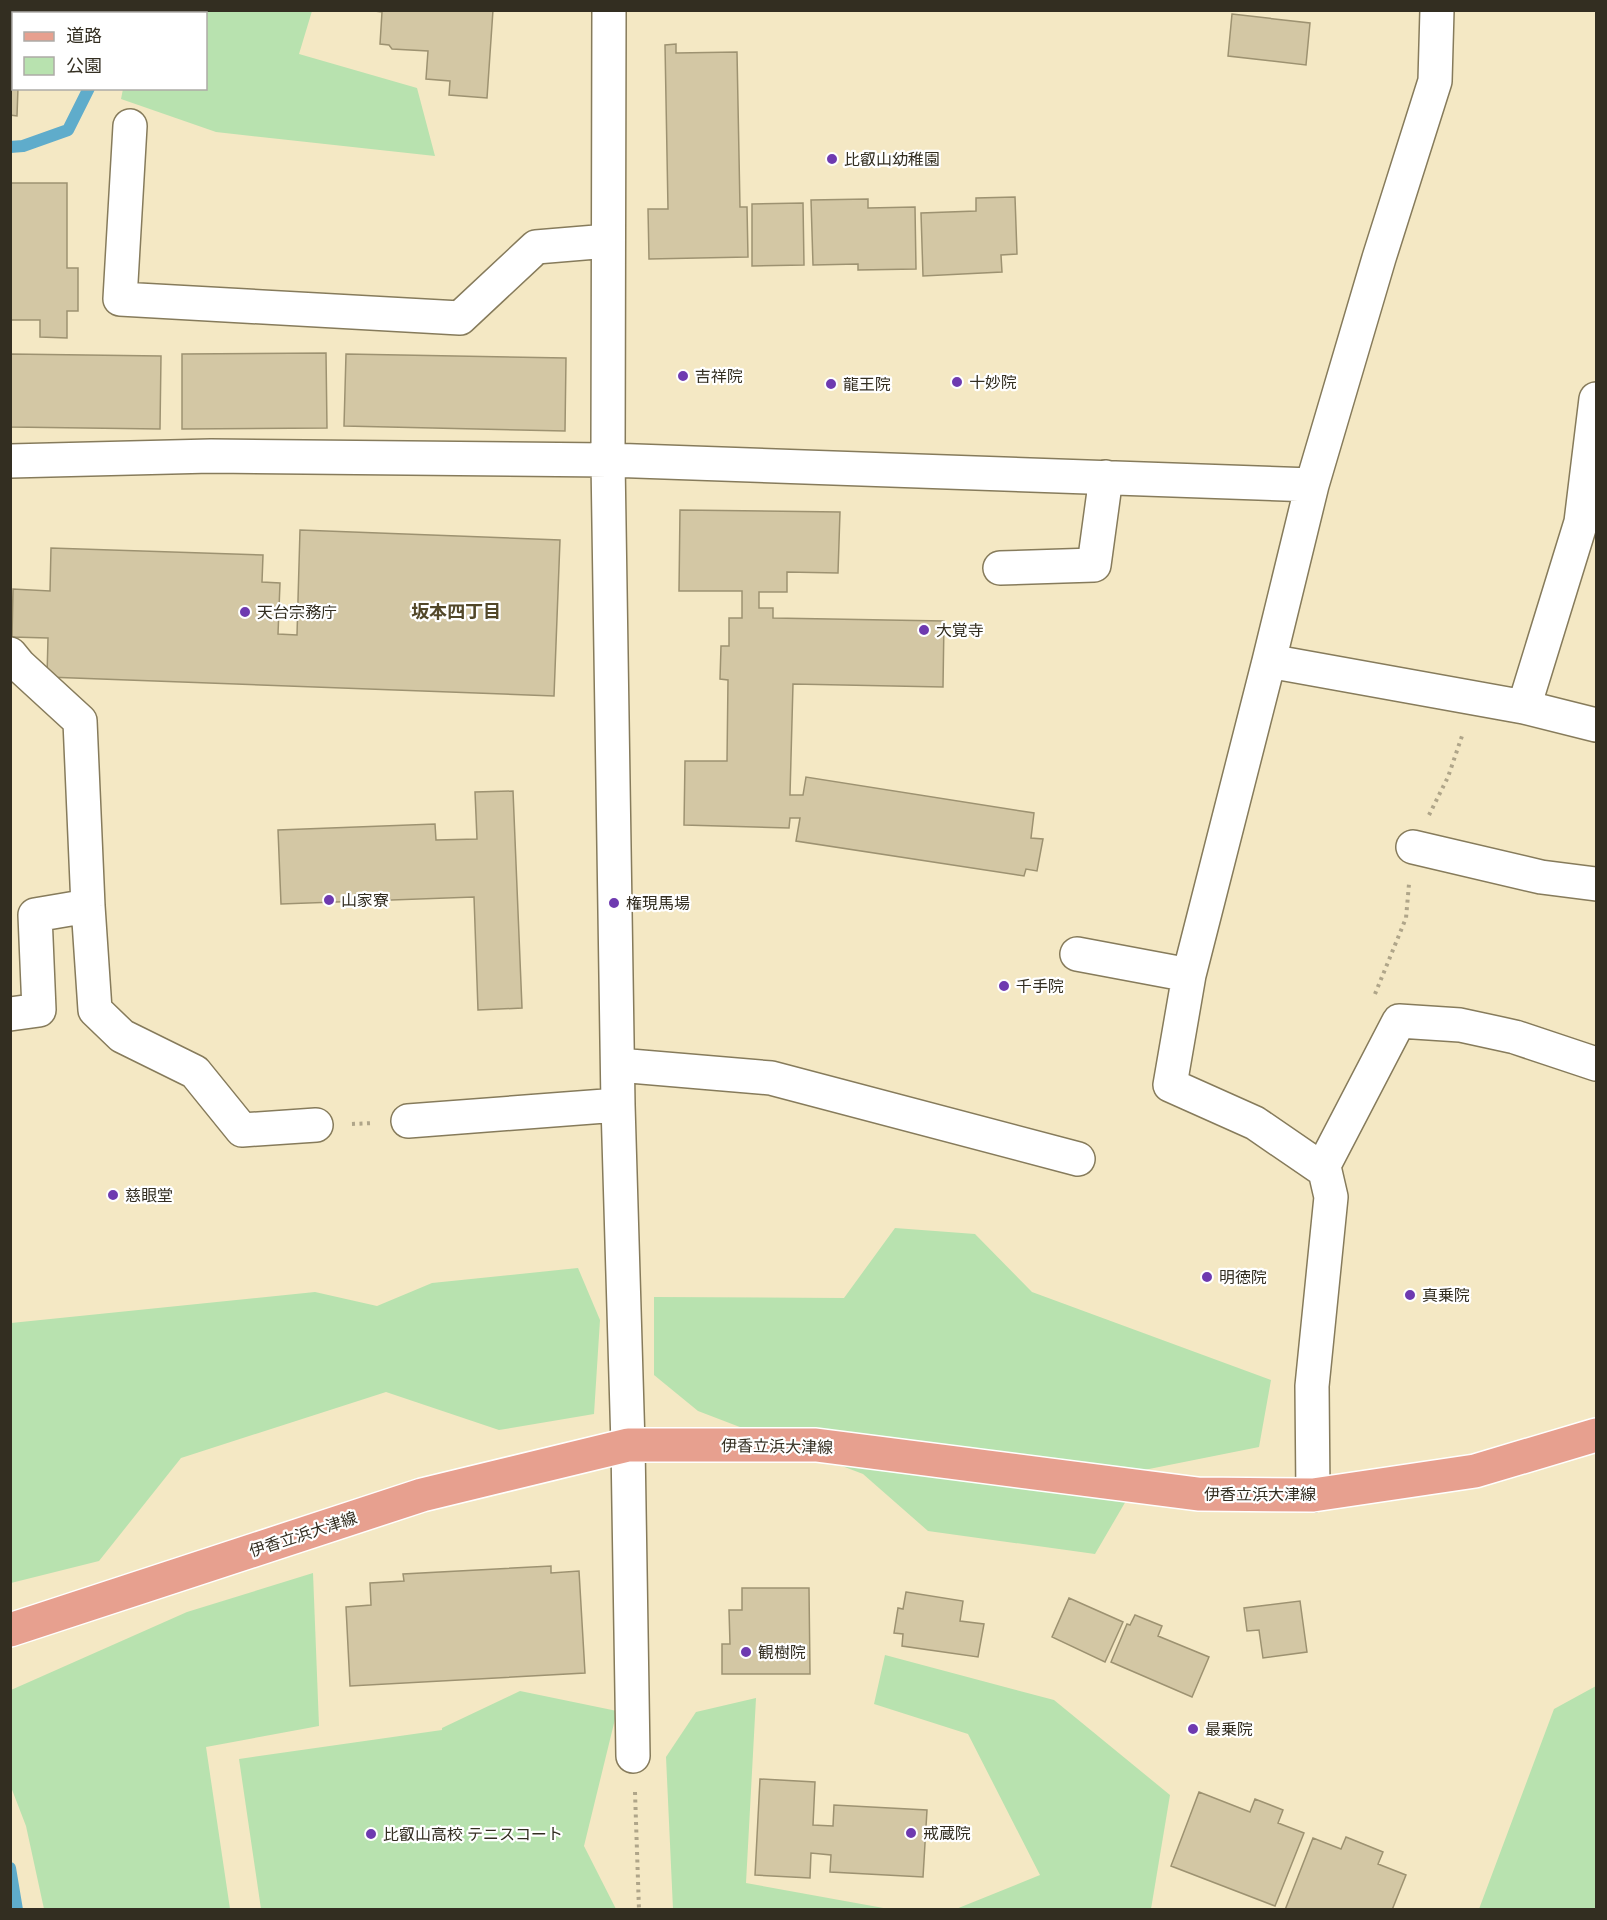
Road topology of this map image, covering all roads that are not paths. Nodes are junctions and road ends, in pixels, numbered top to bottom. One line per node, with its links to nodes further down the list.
1 (609, 10): 4 (street)
2 (1437, 10): 9 (street)
3 (130, 126): 4 (street)
4 (608, 241): 6 (street)
5 (1596, 399): 13 (street)
6 (608, 460): 7 (street); 8 (street); 22 (street)
7 (10, 461)
8 (1106, 477): 9 (street); 10 (street)
9 (1312, 484): 12 (street)
10 (1000, 568)
11 (10, 654): 17 (street)
12 (1269, 661): 13 (street); 19 (street)
13 (1524, 707): 14 (street)
14 (1596, 725)
15 (1413, 847): 16 (street)
16 (1596, 884)
17 (88, 906): 20 (street); 25 (street)
18 (1077, 954): 19 (street)
19 (1190, 975): 27 (street)
20 (10, 1014)
21 (1596, 1064): 27 (street)
22 (618, 1065): 23 (street); 26 (street)
23 (618, 1105): 24 (street); 29 (street)
24 (408, 1121)
25 (316, 1125)
26 (1078, 1159)
27 (1322, 1169): 30 (street)
28 (1596, 1435): 30 (main road, 伊香立浜大津線)
29 (628, 1445): 30 (main road, 伊香立浜大津線); 31 (main road, 伊香立浜大津線); 32 (street)
30 (1313, 1495)
31 (10, 1630)
32 (633, 1756)

